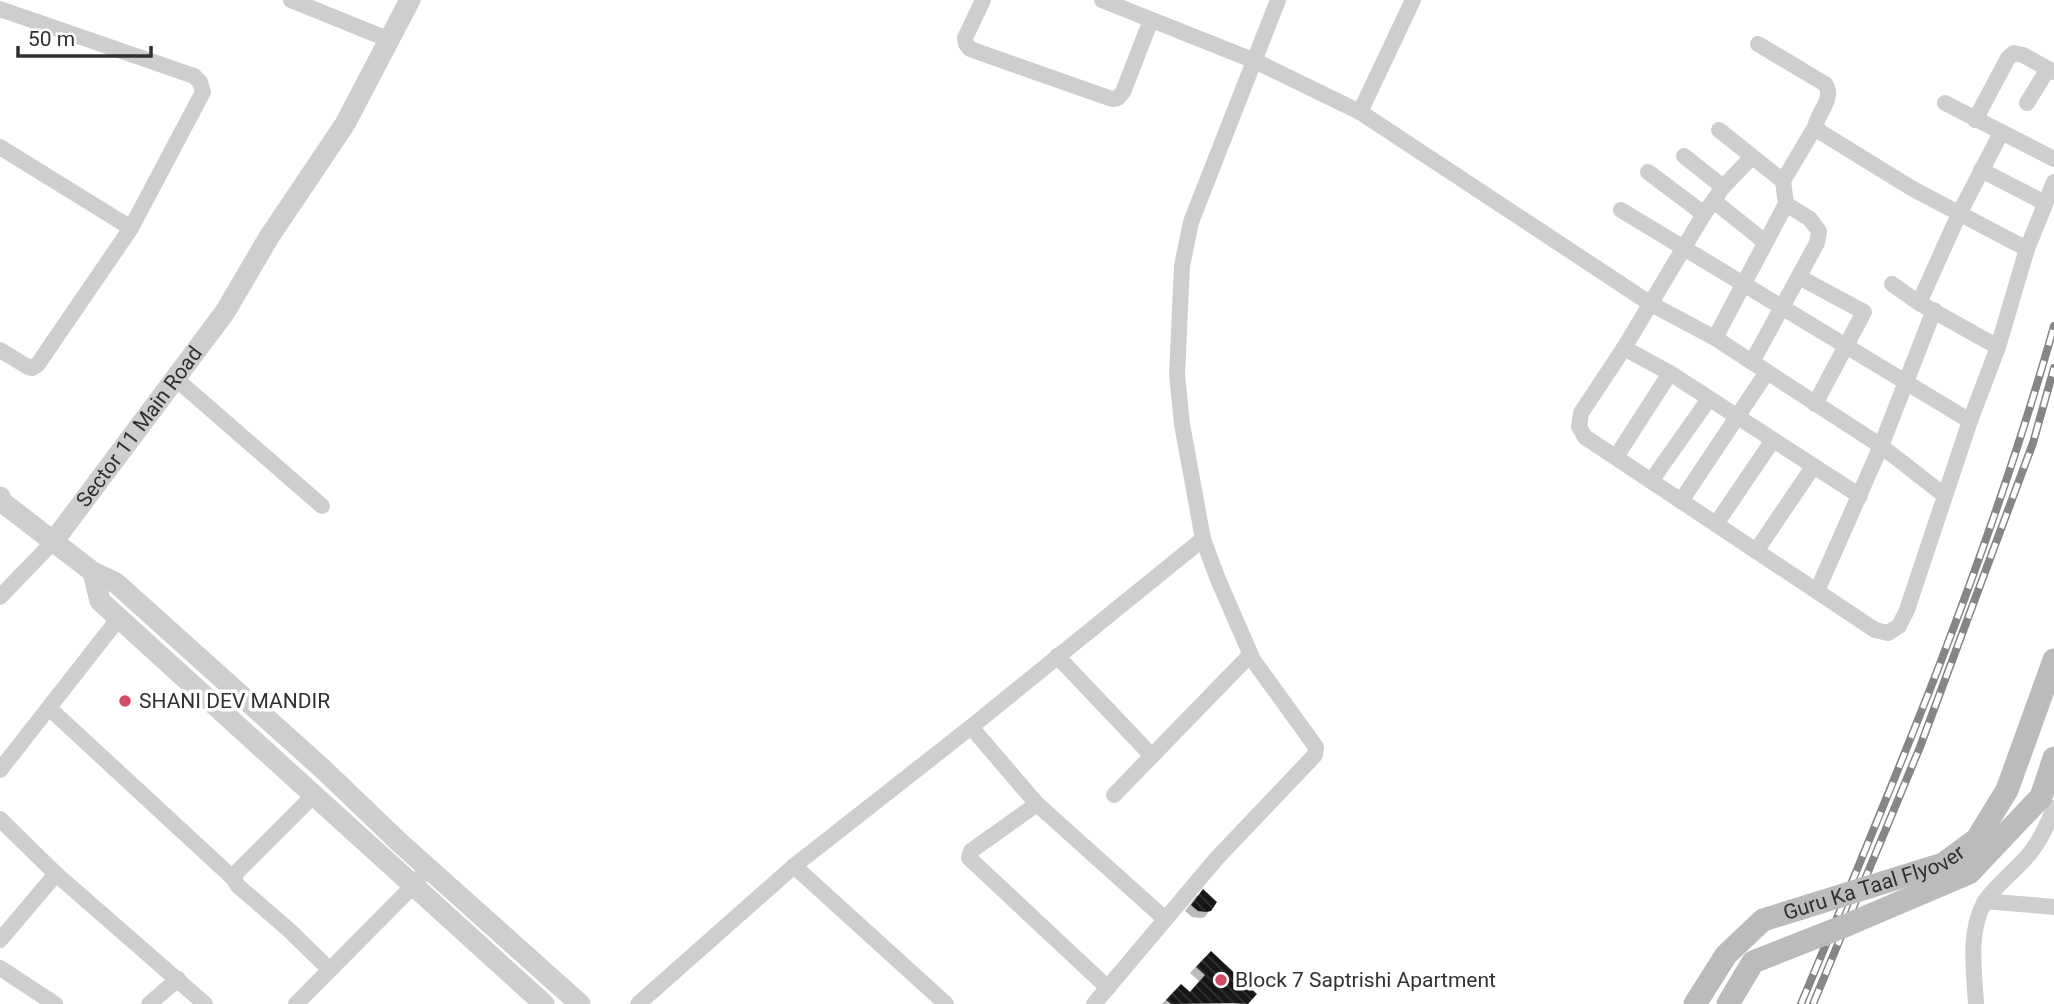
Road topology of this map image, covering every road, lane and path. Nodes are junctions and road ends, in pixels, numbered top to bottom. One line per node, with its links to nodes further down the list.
1 (291, 0): 9 (street)
2 (410, 0): 9 (street, Sector 11 Main Road)
3 (983, 0): 8 (street)
4 (1102, 0): 8 (street)
5 (1278, 0): 11 (street)
6 (1413, 0): 15 (street)
7 (0, 9): 34 (street)
8 (1152, 20): 11 (street)
9 (390, 40): 53 (street, Sector 11 Main Road)
10 (1758, 44): 17 (street)
11 (1255, 61): 15 (street); 70 (street)
12 (2051, 71): 14 (street); 16 (street)
13 (1945, 103): 16 (street)
14 (2027, 103)
15 (1360, 112): 42 (street)
16 (1975, 120): 19 (street)
17 (1815, 127): 26 (street); 33 (street)
18 (1719, 130): 22 (street)
19 (2001, 133): 23 (street); 24 (street)
20 (0, 147): 34 (street)
21 (1684, 156): 28 (street)
22 (1752, 157): 26 (street); 28 (street)
23 (2054, 159)
24 (1981, 170): 29 (street); 33 (street)
25 (1648, 172): 31 (street)
26 (1783, 181): 30 (street)
27 (2054, 182): 29 (street)
28 (1723, 187): 31 (street)
29 (2045, 203): 37 (street)
30 (1786, 204): 35 (street); 38 (street)
31 (1709, 208): 35 (street); 36 (street)
32 (1621, 210): 36 (street)
33 (1959, 214): 37 (street); 41 (street)
34 (131, 228): 49 (street)
35 (1765, 242): 39 (street)
36 (1684, 248): 39 (street); 42 (street)
37 (2027, 249): 47 (street)
38 (1799, 277): 43 (street); 46 (street)
39 (1743, 284): 43 (street); 45 (street)
40 (1892, 284): 41 (street)
41 (1919, 303): 44 (street)
42 (1651, 304): 45 (street); 48 (street)
43 (1782, 307): 46 (street); 50 (street)
44 (1934, 310): 47 (street); 54 (street)
45 (1715, 338): 50 (street)
46 (1846, 346): 54 (street); 56 (street)
47 (1998, 347): 58 (street)
48 (1625, 348): 52 (street); 61 (street)
49 (0, 350)
50 (1752, 362): 51 (street)
51 (1767, 372): 56 (street); 57 (street)
52 (1670, 373): 55 (street); 61 (street)
53 (176, 379): 68 (street); 71 (street, Sector 11 Main Road)
54 (1906, 382): 58 (street); 60 (street)
55 (1709, 399): 57 (street); 63 (street)
56 (1815, 404): 60 (street)
57 (1737, 417): 59 (street); 67 (street)
58 (1970, 421): 64 (street)
59 (1773, 440): 62 (street); 69 (street)
60 (1881, 446): 64 (street); 65 (street)
61 (1616, 457): 63 (street)
62 (1813, 467): 65 (street); 72 (street)
63 (1651, 481): 67 (street)
64 (1944, 495): 74 (street)
65 (1860, 496): 74 (street)
66 (1, 501): 71 (street)
67 (1681, 501): 69 (street)
68 (322, 506)
69 (1716, 524): 72 (street)
70 (1203, 539): 77 (street); 78 (street)
71 (53, 542): 73 (street); 75 (street)
72 (1756, 551): 74 (street)
73 (93, 572): 76 (street); 91 (street)
74 (1816, 591)
75 (0, 597)
76 (120, 618): 80 (street); 85 (street)
77 (1250, 655): 82 (street); 97 (street)
78 (1057, 656): 81 (street); 82 (street)
79 (2054, 660): 112 (main road, Guru Ka Taal Flyover, bridge)
80 (49, 708): 84 (street); 93 (street)
81 (971, 727): 87 (street); 90 (street)
82 (1152, 756): 86 (street)
83 (2054, 758): 113 (main road, Guru Ka Taal Flyover, bridge)
84 (0, 770)
85 (314, 795): 93 (street); 94 (street)
86 (1114, 795)
87 (1037, 804): 97 (street); 102 (street)
88 (2054, 808): 95 (street)
89 (0, 819): 92 (street)
90 (794, 866): 109 (street); 110 (street)
91 (427, 868): 94 (street); 108 (street)
92 (56, 874): 98 (street); 101 (street)
93 (234, 879): 100 (street)
94 (414, 885): 100 (street); 107 (street)
95 (1984, 901): 96 (street); 114 (street)
96 (2054, 907)
97 (1165, 919): 102 (street)
98 (0, 940)
99 (0, 968): 103 (street)
100 (329, 969): 106 (street)
101 (178, 979): 104 (street); 105 (street)
102 (1108, 988): 111 (street)
103 (55, 1004)
104 (149, 1004)
105 (205, 1004)
106 (296, 1004)
107 (544, 1004)
108 (580, 1004)
109 (638, 1004)
110 (946, 1004)
111 (1094, 1004)
112 (1695, 1004)
113 (1728, 1004)
114 (1976, 1004)

